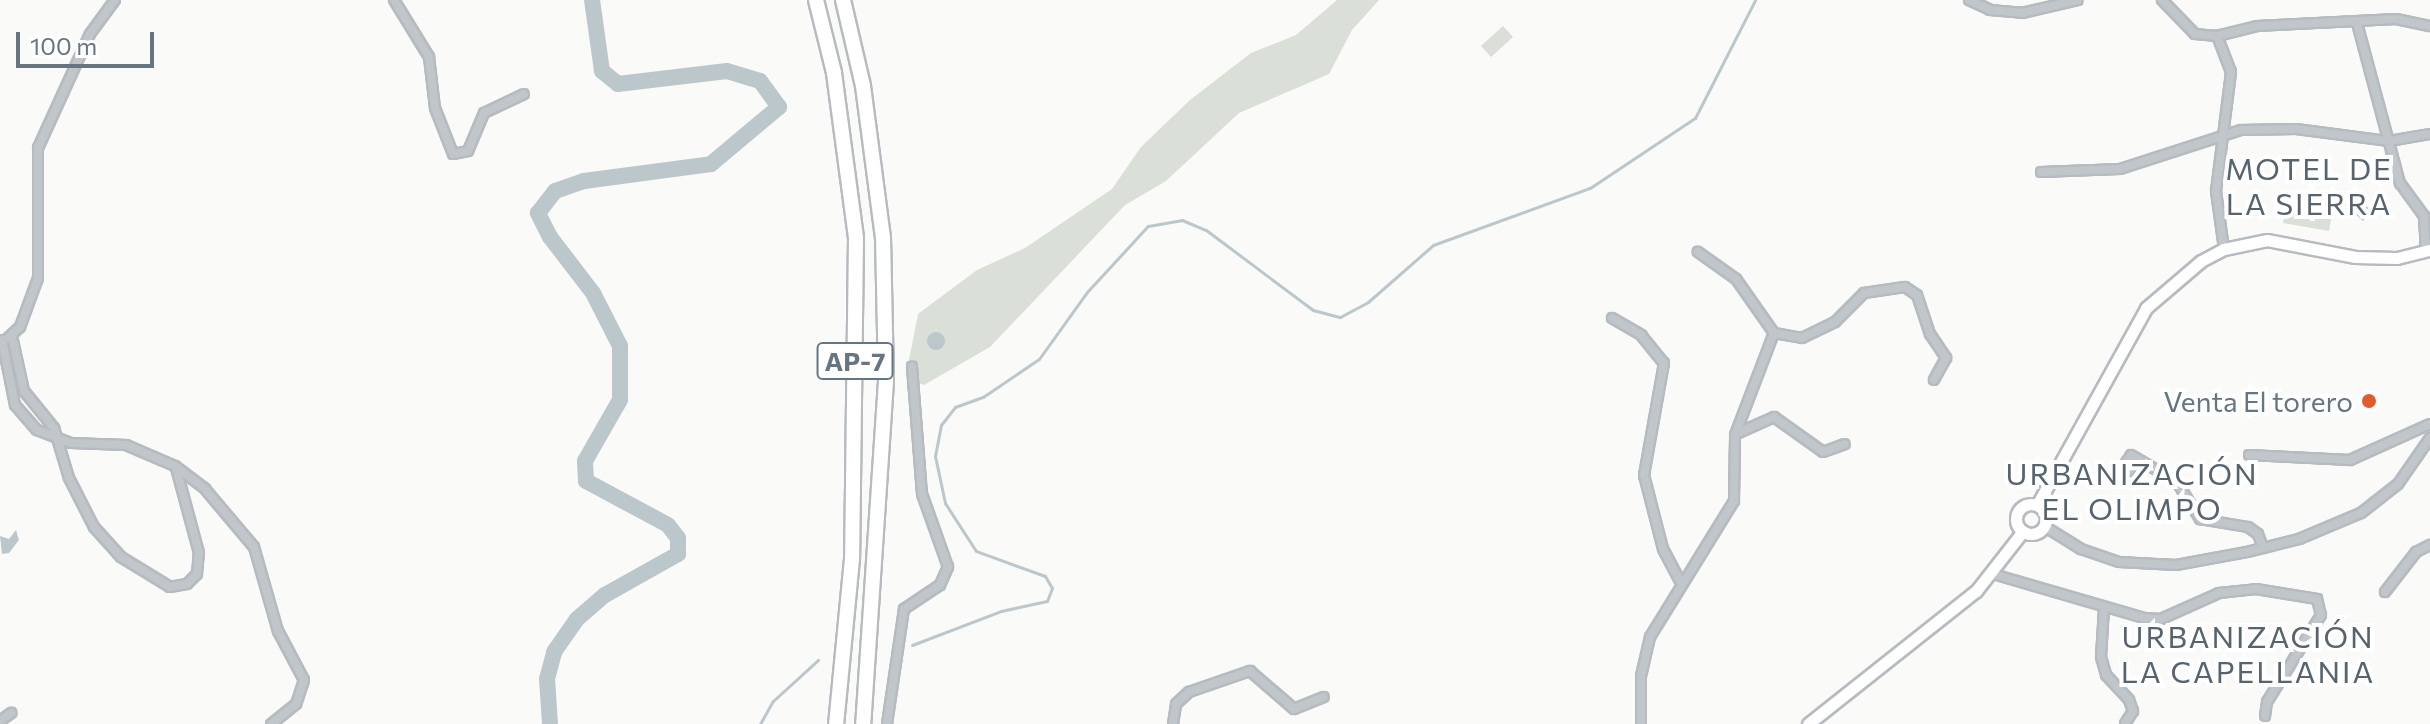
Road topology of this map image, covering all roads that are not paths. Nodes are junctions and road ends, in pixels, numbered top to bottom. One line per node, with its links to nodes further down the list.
1 (115, 0): 22 (street)
2 (394, 0): 11 (street)
3 (816, 0): 48 (highway, AP-7)
4 (843, 0): 49 (highway, AP-7)
5 (1969, 0): 6 (street)
6 (2078, 0)
7 (2162, 0): 10 (street)
8 (2357, 23): 9 (street); 10 (street); 14 (street)
9 (2430, 26)
10 (2217, 36): 12 (street)
11 (524, 94)
12 (2224, 134): 14 (street); 15 (street); 17 (street)
13 (2430, 134): 14 (street)
14 (2389, 141): 16 (street)
15 (2041, 172)
16 (2428, 235): 18 (street)
17 (2224, 249): 18 (main road); 34 (main road)
18 (2428, 251)
19 (1698, 252): 21 (street)
20 (1612, 318): 40 (street)
21 (1774, 333): 25 (street); 27 (street)
22 (12, 336): 23 (street); 29 (street)
23 (1, 340): 29 (street)
24 (912, 366): 50 (street)
25 (1934, 380)
26 (2430, 424): 31 (street)
27 (1735, 435): 30 (street); 40 (street)
28 (2430, 438): 38 (street)
29 (56, 440): 33 (street); 33 (street)
30 (1845, 444)
31 (2249, 455)
32 (2136, 458): 38 (street)
33 (175, 466): 47 (street)
34 (2037, 505): 35 (main road); 36 (main road)
35 (2044, 526): 36 (main road); 38 (street)
36 (2023, 531): 39 (main road)
37 (2430, 545): 41 (street)
38 (2263, 548)
39 (1993, 574): 42 (street); 53 (main road)
40 (1680, 581): 52 (street)
41 (2385, 592)
42 (2104, 608): 45 (street); 54 (street)
43 (1324, 697): 51 (street)
44 (11, 713): 46 (street)
45 (2265, 716)
46 (0, 721)
47 (271, 724)
48 (836, 724)
49 (863, 724)
50 (887, 724)
51 (1173, 724)
52 (1641, 724)
53 (1808, 724)
54 (2125, 724)

